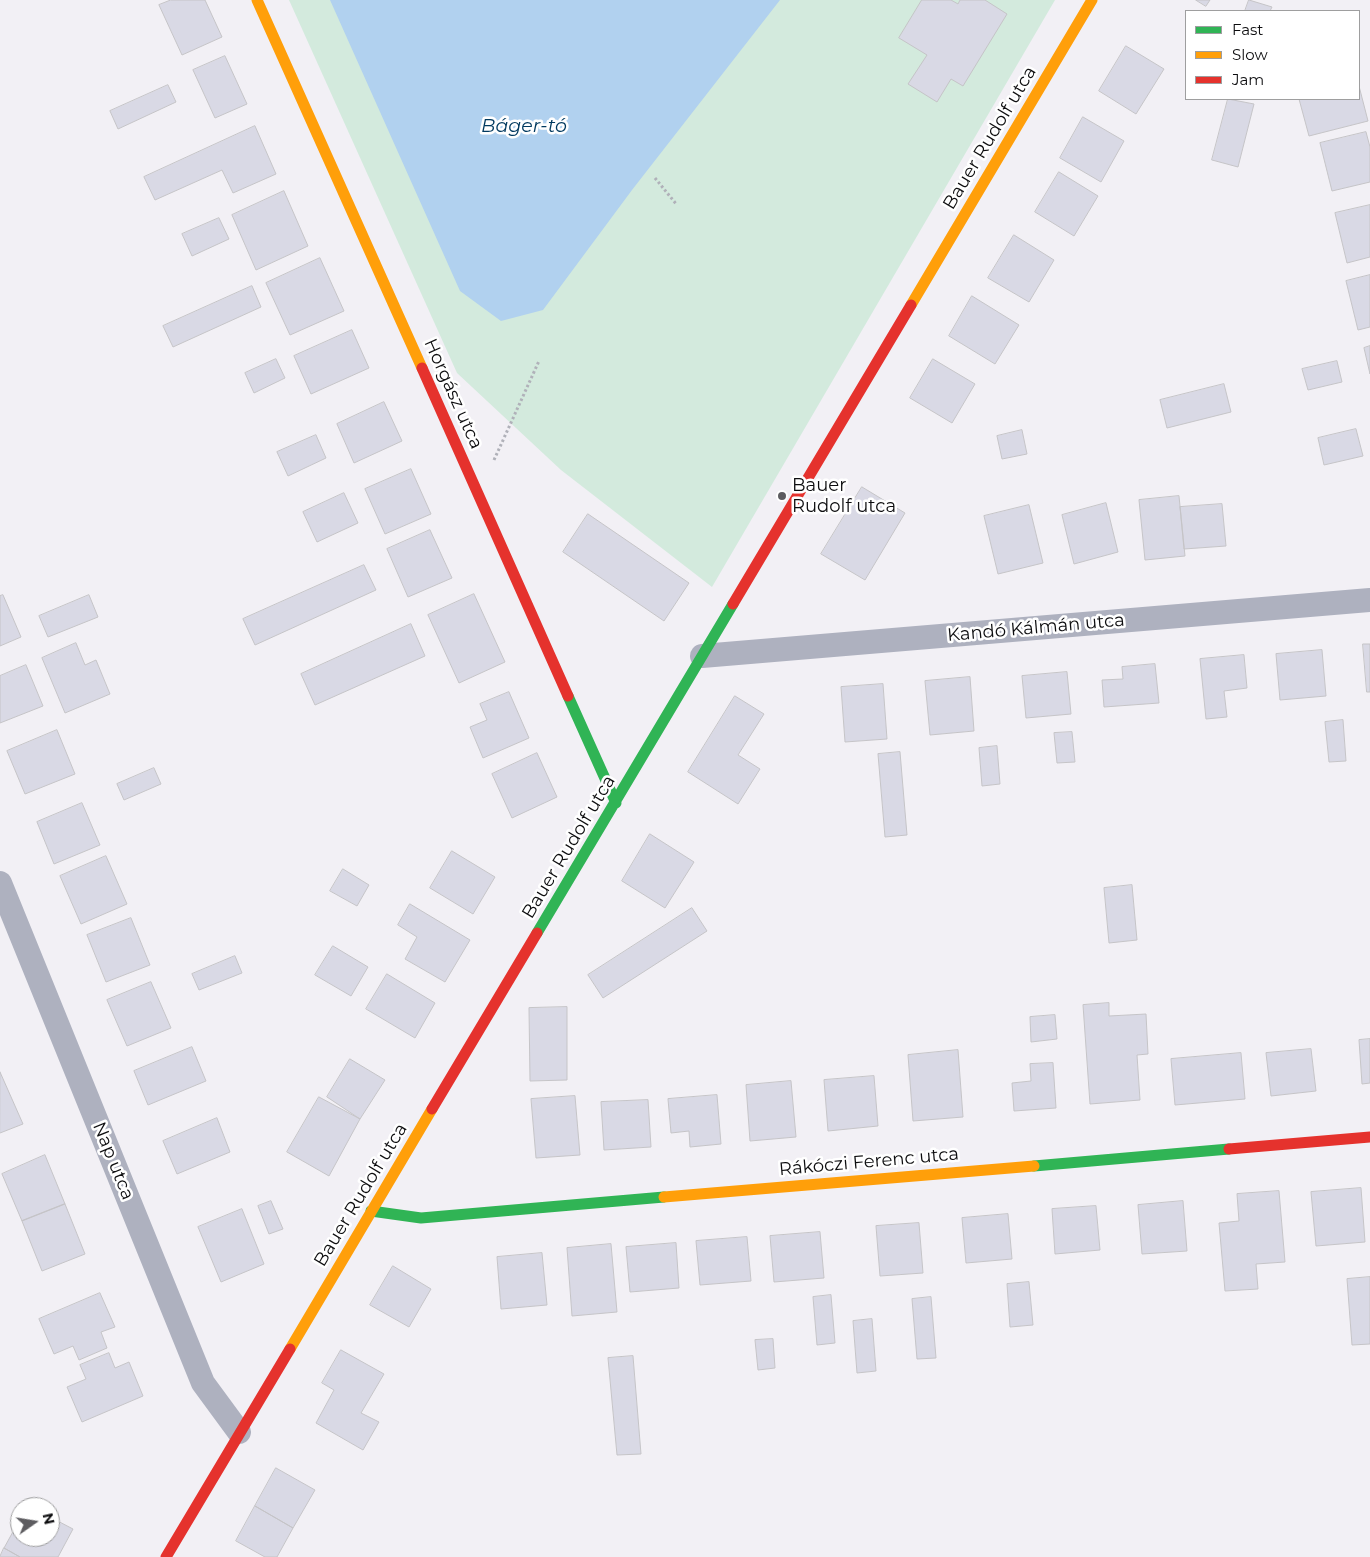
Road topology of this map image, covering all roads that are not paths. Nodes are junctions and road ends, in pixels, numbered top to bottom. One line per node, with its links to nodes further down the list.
1 (257, 0): 5 (street, Horgász utca)
2 (1092, 0): 4 (street, Bauer Rudolf utca)
3 (1370, 600): 4 (street, Kandó Kálmán utca)
4 (702, 656): 5 (street, Bauer Rudolf utca)
5 (616, 803): 8 (street, Bauer Rudolf utca)
6 (0, 883): 9 (street, Nap utca)
7 (1370, 1138): 8 (street, Rákóczi Ferenc utca)
8 (371, 1211): 9 (street, Bauer Rudolf utca)
9 (239, 1432): 10 (street, Bauer Rudolf utca)
10 (166, 1557)

